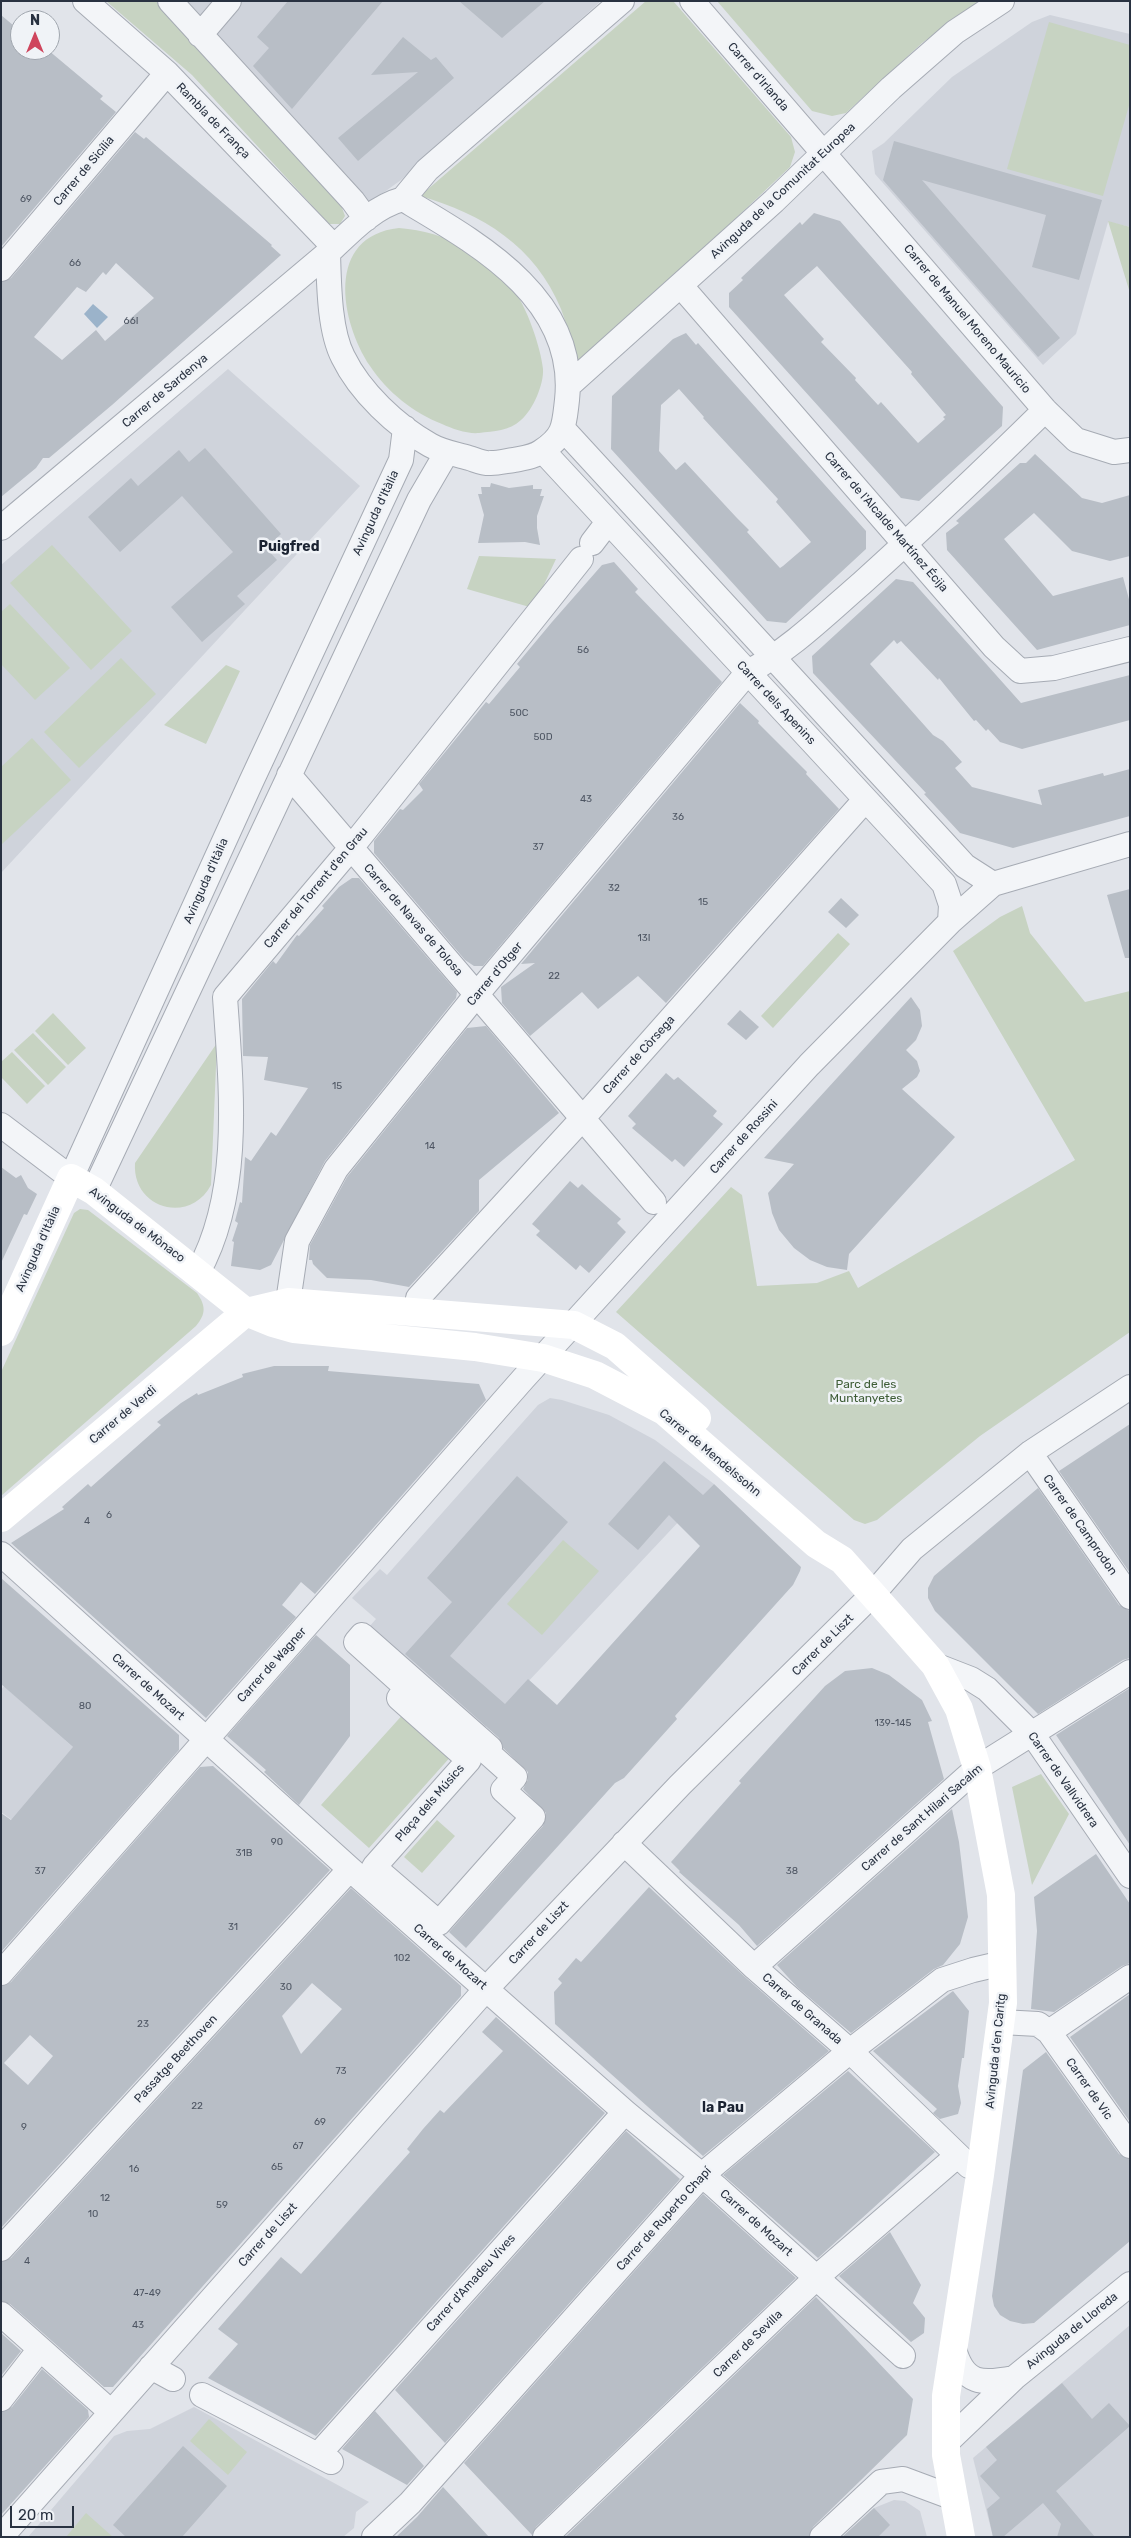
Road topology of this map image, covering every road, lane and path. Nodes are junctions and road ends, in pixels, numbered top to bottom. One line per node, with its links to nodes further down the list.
1 (85, 1): 8 (street, Rambla de França)
2 (170, 1): 7 (street)
3 (229, 1): 7 (street)
4 (622, 1): 10 (street)
5 (692, 1): 9 (street, Carrer d'Irlanda)
6 (1002, 1): 9 (street, Avinguda de la Comunitat Europea)
7 (200, 35): 11 (street)
8 (167, 74): 12 (street, Rambla de França); 13 (street, Carrer de Sicília)
9 (825, 153): 14 (street, Avinguda de la Comunitat Europea); 16 (street, Carrer de Manuel Moreno Mauricio)
10 (403, 199): 11 (street, Carrer de Sardenya); 15 (street)
11 (366, 219): 12 (street, Carrer de Sardenya)
12 (331, 250): 17 (street); 23 (street, Carrer de Sardenya)
13 (1, 269)
14 (680, 286): 15 (street, Avinguda de la Comunitat Europea); 24 (street, Carrer de l'Alcalde Martínez Écija)
15 (568, 386): 18 (street)
16 (1045, 410): 19 (street, Carrer de Manuel Moreno Mauricio); 24 (street)
17 (405, 428): 21 (street); 37 (street, Avinguda d'Itàlia)
18 (564, 430): 20 (street); 26 (street)
19 (1130, 450)
20 (543, 451): 21 (street); 22 (street, Carrer dels Apenins)
21 (447, 452): 28 (street, Avinguda d'Itàlia)
22 (608, 522): 27 (street, Carrer dels Apenins); 31 (street, Carrer del Torrent d'en Grau)
23 (1, 528)
24 (906, 544): 25 (street, Carrer de l'Alcalde Martínez Écija); 26 (street)
25 (1130, 649)
26 (774, 658): 27 (street); 32 (street)
27 (748, 672): 29 (street, Carrer dels Apenins); 34 (street, Carrer d'Otger)
28 (289, 775): 31 (street, Carrer de Navas de Tolosa); 37 (street, Avinguda d'Itàlia)
29 (866, 800): 33 (street, Carrer dels Apenins); 35 (street, Carrer de Còrsega)
30 (1130, 844): 32 (street)
31 (350, 848): 34 (street, Carrer de Navas de Tolosa); 39 (street, Carrer del Torrent d'en Grau)
32 (993, 884): 33 (street)
33 (950, 922): 43 (street, Carrer de Rossini)
34 (477, 994): 35 (street, Carrer de Navas de Tolosa); 40 (street, Carrer d'Otger)
35 (582, 1119): 38 (street, Carrer de Navas de Tolosa); 41 (street, Carrer de Còrsega)
36 (1, 1124): 37 (street, Avinguda de Mònaco)
37 (82, 1184): 39 (street, Avinguda de Mònaco); 44 (street, Avinguda d'Itàlia)
38 (654, 1202)
39 (198, 1272): 42 (street, Avinguda de Mònaco)
40 (288, 1302): 41 (street); 42 (street)
41 (417, 1311): 43 (street); 45 (street, Avinguda de Mònaco)
42 (246, 1312): 45 (street, Avinguda de Mònaco); 49 (street, Carrer de Verdi)
43 (574, 1325): 46 (street, Carrer de Rossini); 51 (street, Carrer de Mendelssohn)
44 (1, 1332)
45 (336, 1332): 46 (street, Avinguda de Mònaco)
46 (543, 1358): 51 (street, Carrer de Mendelssohn); 57 (street, Carrer de Wagner)
47 (1130, 1388): 48 (street, Carrer de Liszt)
48 (1030, 1453): 52 (street, Carrer de Liszt); 53 (street, Carrer de Camprodon)
49 (1, 1518)
50 (1, 1554): 57 (street, Carrer de Mozart)
51 (837, 1556): 52 (street, Carrer de Mendelssohn)
52 (873, 1594): 54 (street, Avinguda d'en Caritg); 60 (street, Carrer de Liszt)
53 (1130, 1598)
54 (935, 1665): 56 (street, Carrer de Vallvidrera); 59 (street, Avinguda d'en Caritg)
55 (1130, 1672): 56 (street, Carrer de Sant Hilari Sacalm)
56 (1033, 1735): 59 (street, Carrer de Sant Hilari Sacalm); 62 (street, Carrer de Vallvidrera)
57 (206, 1740): 61 (street, Carrer de Mozart); 65 (street, Carrer de Wagner)
58 (490, 1748): 58 (street, Plaça dels Músics)
59 (977, 1768): 63 (street, Avinguda d'en Caritg); 64 (street, Carrer de Sant Hilari Sacalm)
60 (624, 1843): 64 (street, Carrer de Granada); 67 (street, Carrer de Liszt)
61 (350, 1869): 67 (street, Carrer de Mozart); 76 (street, Passatge Beethoven)
62 (1130, 1876)
63 (1003, 1963): 68 (street, Avinguda d'en Caritg); 70 (street, Carrer de Ruperto Chapí)
64 (754, 1967): 70 (street, Carrer de Granada)
65 (1, 1973)
66 (1130, 1977): 69 (street)
67 (486, 1989): 71 (street, Carrer de Mozart); 83 (street, Carrer de Liszt)
68 (1000, 2022): 69 (street); 75 (street, Avinguda d'en Caritg)
69 (1048, 2032): 72 (street, Carrer de Vic)
70 (850, 2051): 73 (street, Carrer de Granada); 74 (street, Carrer de Ruperto Chapí)
71 (625, 2112): 74 (street, Carrer de Mozart); 86 (street, Carrer d'Amadeu Vives)
72 (1130, 2146)
73 (957, 2156): 75 (street, Carrer de Granada); 77 (street, Carrer de Sevilla)
74 (702, 2175): 77 (street, Carrer de Mozart); 92 (street, Carrer de Ruperto Chapí)
75 (980, 2175): 81 (street, Avinguda d'en Caritg)
76 (1, 2249)
77 (818, 2278): 82 (street, Carrer de Mozart); 93 (street, Carrer de Sevilla)
78 (1130, 2284): 84 (street, Avinguda de Lloreda)
79 (1, 2314): 80 (street)
80 (40, 2349): 87 (street); 88 (street)
81 (954, 2349): 84 (street, Avinguda de Lloreda); 89 (street, Avinguda d'en Caritg)
82 (903, 2356)
83 (151, 2367): 85 (street); 88 (street, Carrer de Liszt)
84 (1014, 2378): 89 (street, Avinguda de Lloreda)
85 (173, 2379)
86 (202, 2395)
87 (1, 2399)
88 (111, 2412): 91 (street, Carrer de Liszt)
89 (947, 2442): 90 (street, Avinguda d'en Caritg)
90 (954, 2498): 94 (street); 95 (street, Avinguda d'en Caritg)
91 (1, 2537)
92 (374, 2537)
93 (545, 2537)
94 (822, 2537)
95 (962, 2537)

